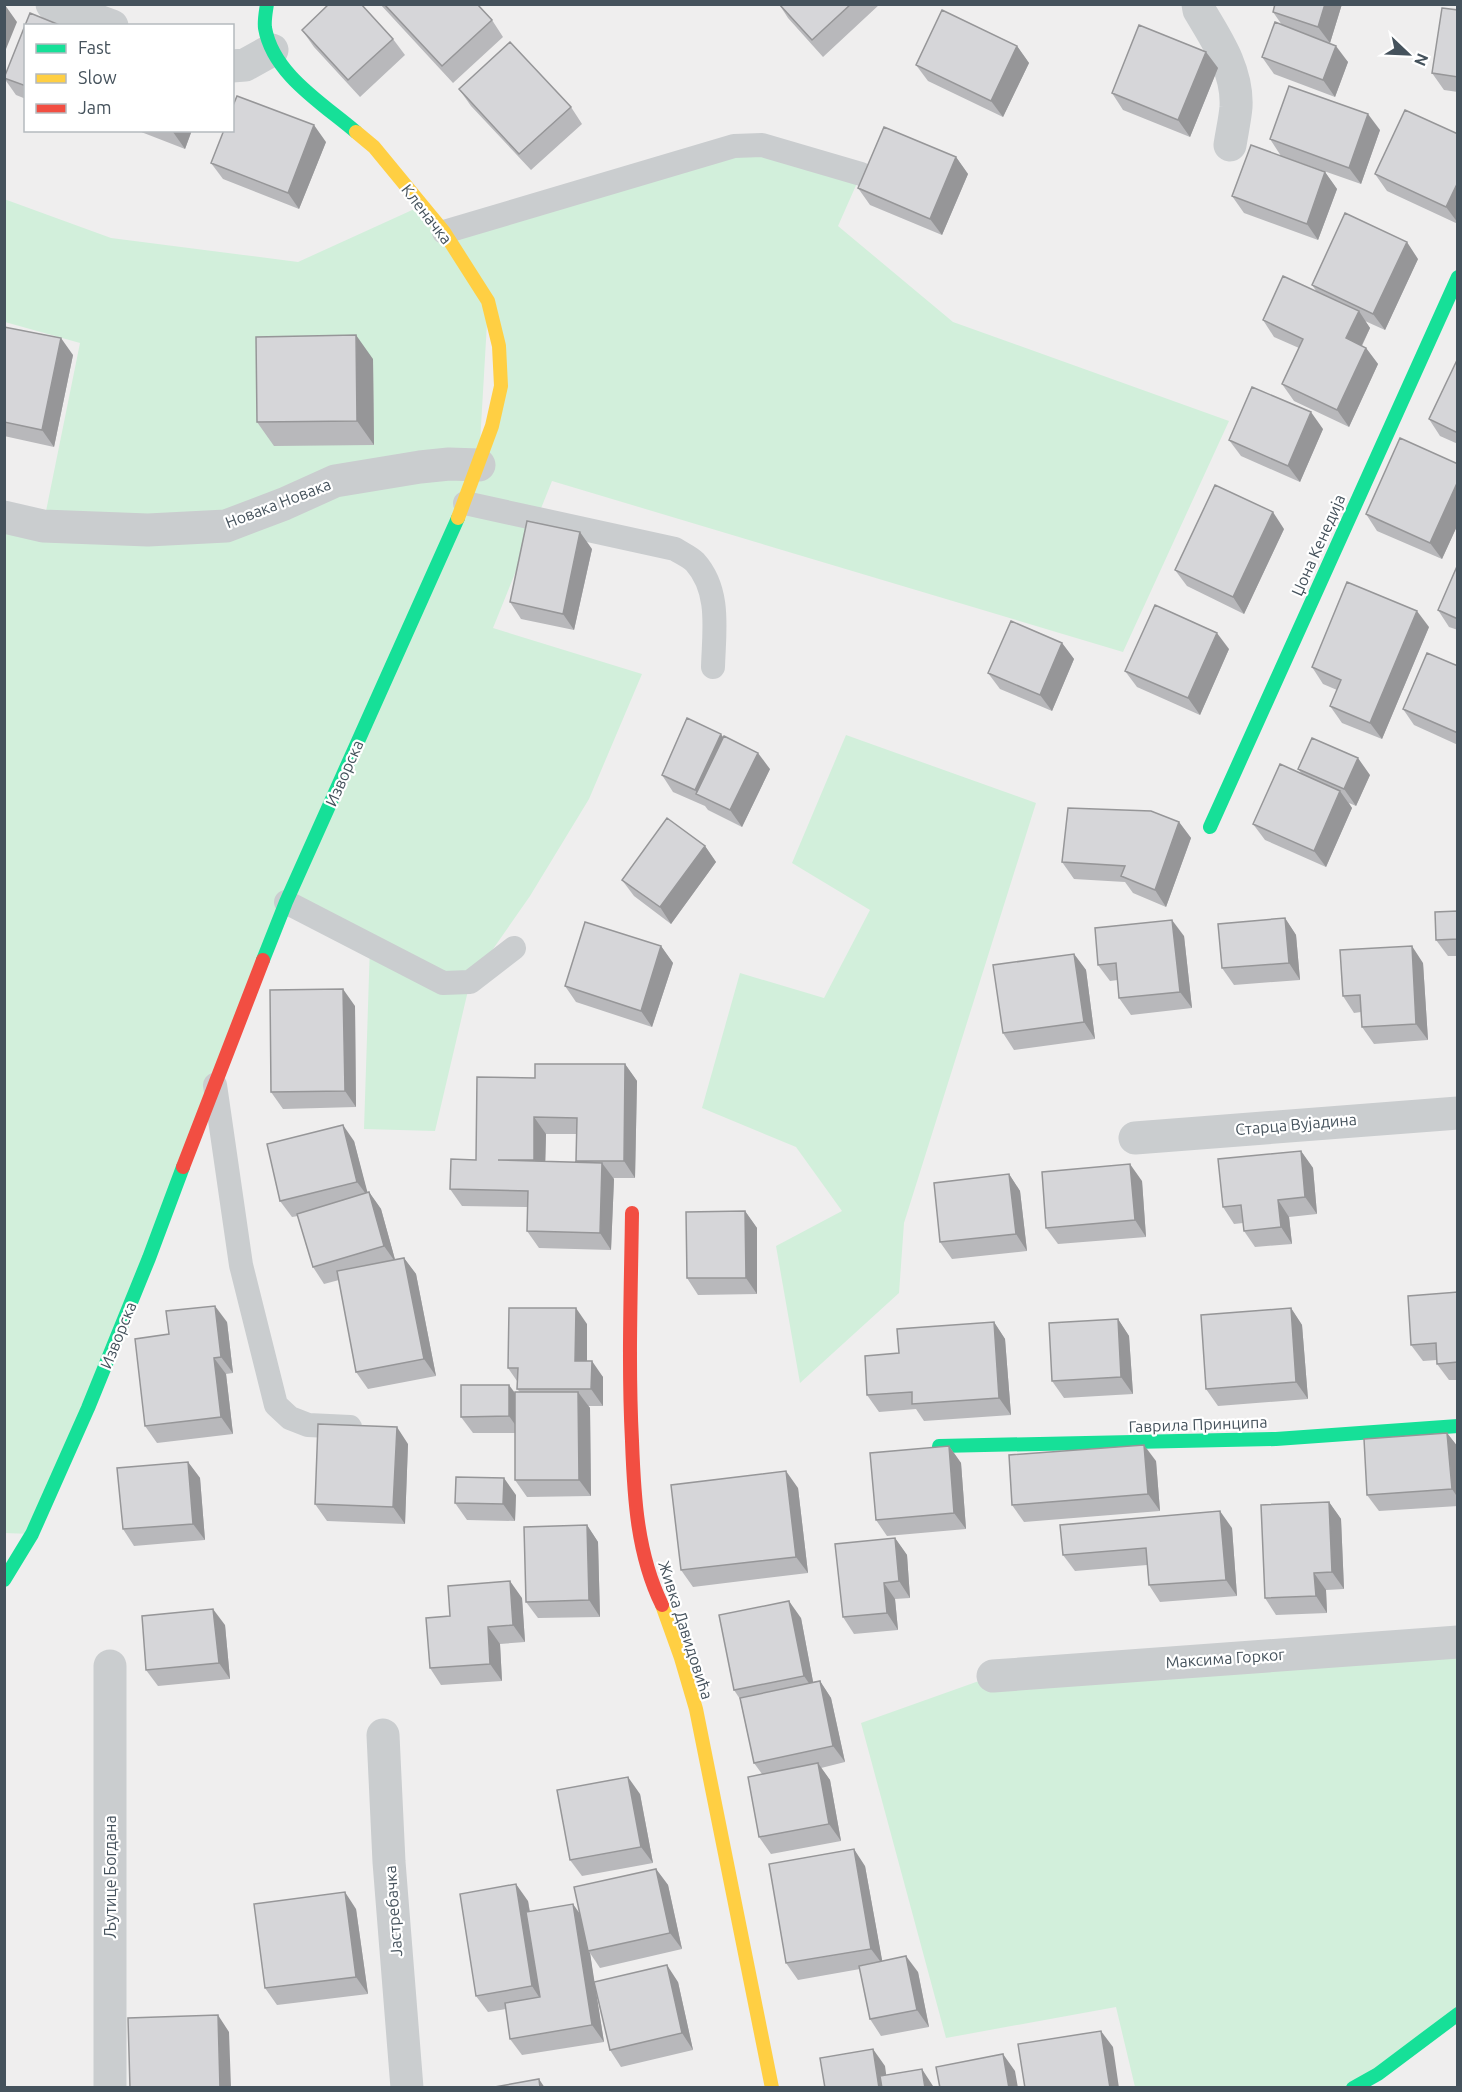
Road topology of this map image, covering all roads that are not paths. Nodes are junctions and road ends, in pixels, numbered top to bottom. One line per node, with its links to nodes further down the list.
1 (52, 4): 4 (street)
2 (267, 4): 5 (street, Кленачка)
3 (1198, 4): 7 (street)
4 (107, 24)
5 (272, 50): 6 (street); 9 (street, Кленачка)
6 (234, 66)
7 (1230, 145)
8 (861, 174): 9 (lane)
9 (444, 232): 11 (street, Кленачка)
10 (1458, 277): 15 (street, Џона Кенедија)
11 (479, 465): 12 (street, Изворска); 13 (street, Новака Новака)
12 (465, 502): 14 (lane); 16 (street, Изворска)
13 (4, 517)
14 (713, 667)
15 (1210, 826)
16 (286, 902): 17 (lane); 18 (street, Изворска)
17 (514, 948)
18 (214, 1083): 23 (lane); 25 (street, Изворска)
19 (1458, 1113): 20 (street, Старца Вујадина)
20 (1135, 1138)
21 (632, 1213): 33 (street, Живка Давидовића)
22 (1458, 1426): 24 (street, Гаврила Принципа)
23 (371, 1428)
24 (939, 1446)
25 (4, 1580)
26 (1458, 1642): 28 (street, Максима Горког)
27 (110, 1666): 31 (street, Љутице Богдана)
28 (993, 1676)
29 (383, 1735): 32 (street, Јастребачка)
30 (1458, 2014): 34 (street)
31 (110, 2088)
32 (407, 2088)
33 (772, 2088)
34 (1353, 2088)

